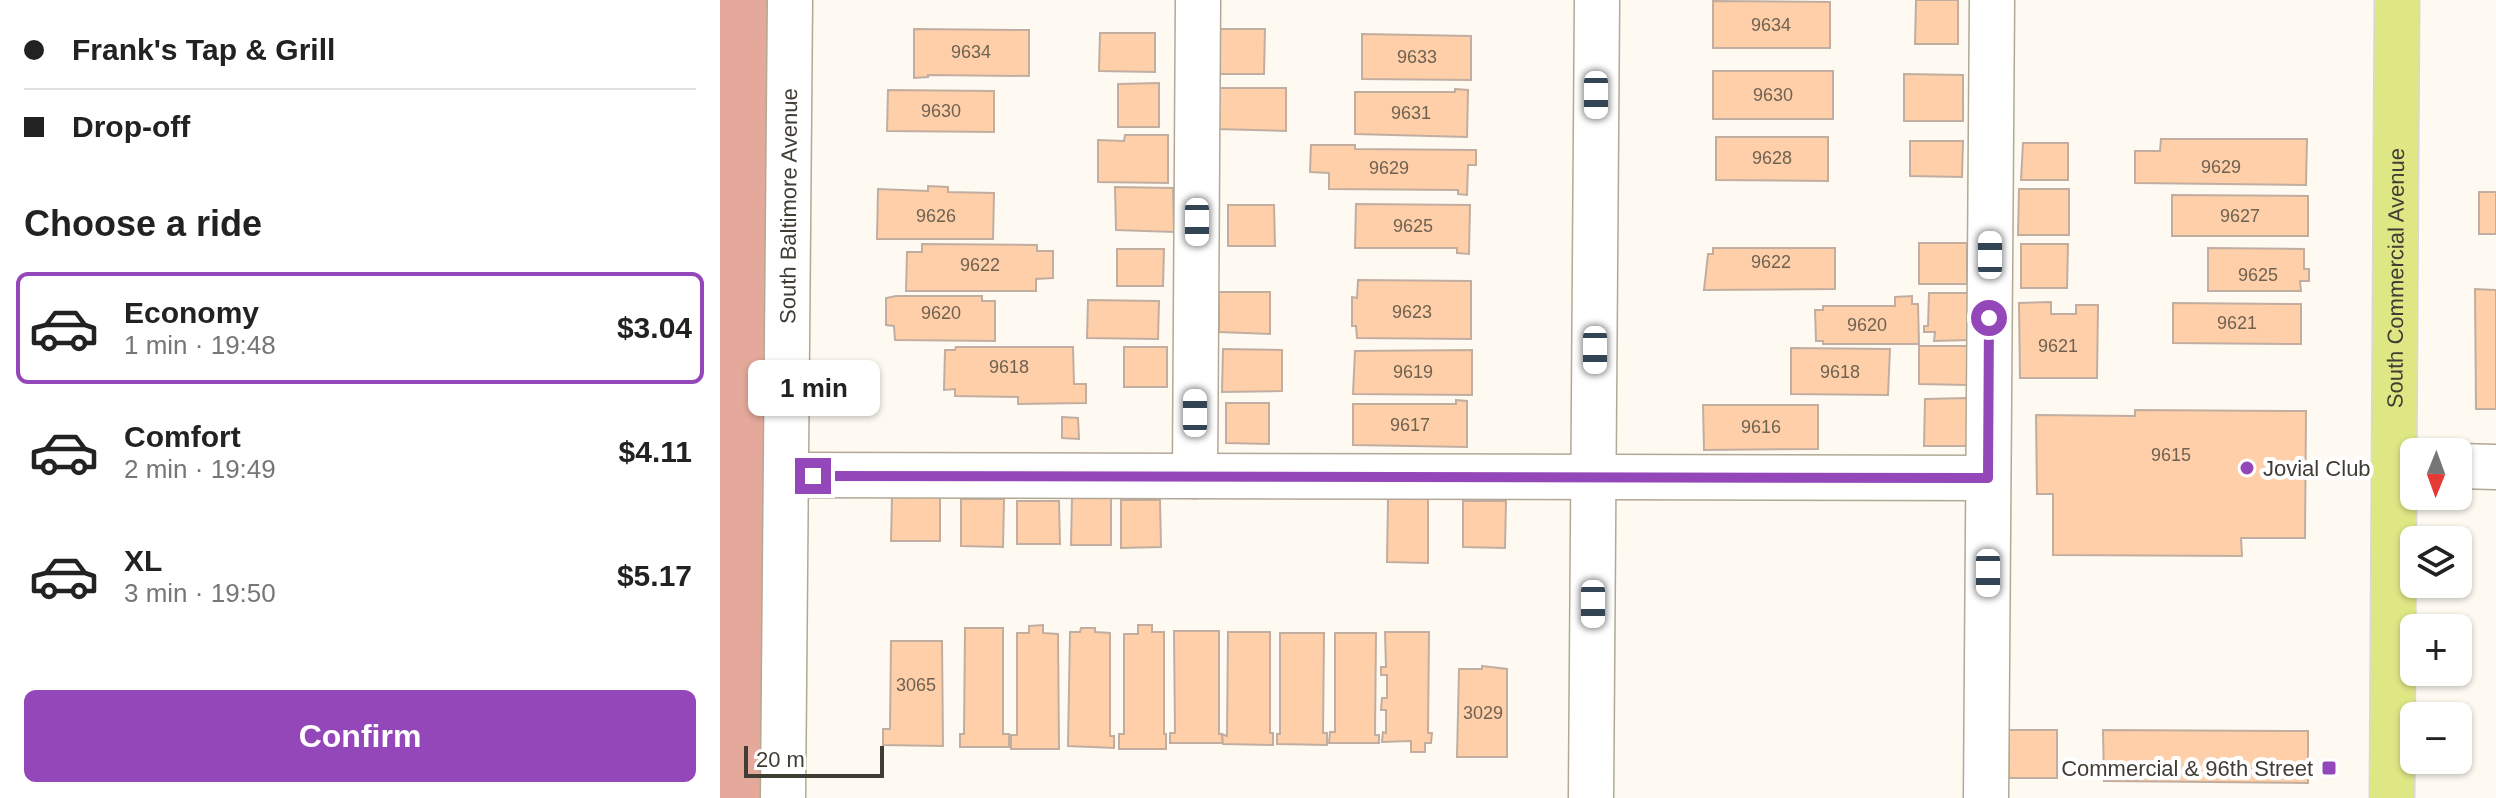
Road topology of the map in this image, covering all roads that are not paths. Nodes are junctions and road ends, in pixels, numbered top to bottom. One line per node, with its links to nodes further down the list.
1 (790, 0): 9 (street, South Baltimore Avenue)
2 (1198, 0): 10 (street)
3 (1597, 0): 11 (street)
4 (1992, 0): 12 (street)
5 (2397, 0): 6 (main road, South Commercial Avenue)
6 (2404, 438)
7 (2472, 466): 8 (street)
8 (2496, 467)
9 (786, 475): 10 (street); 14 (street, South Baltimore Avenue)
10 (1195, 476): 11 (street)
11 (1594, 477): 12 (street); 15 (street)
12 (1988, 478): 16 (street)
13 (2402, 510): 17 (main road, South Commercial Avenue)
14 (783, 798)
15 (1591, 798)
16 (1986, 798)
17 (2392, 798)

